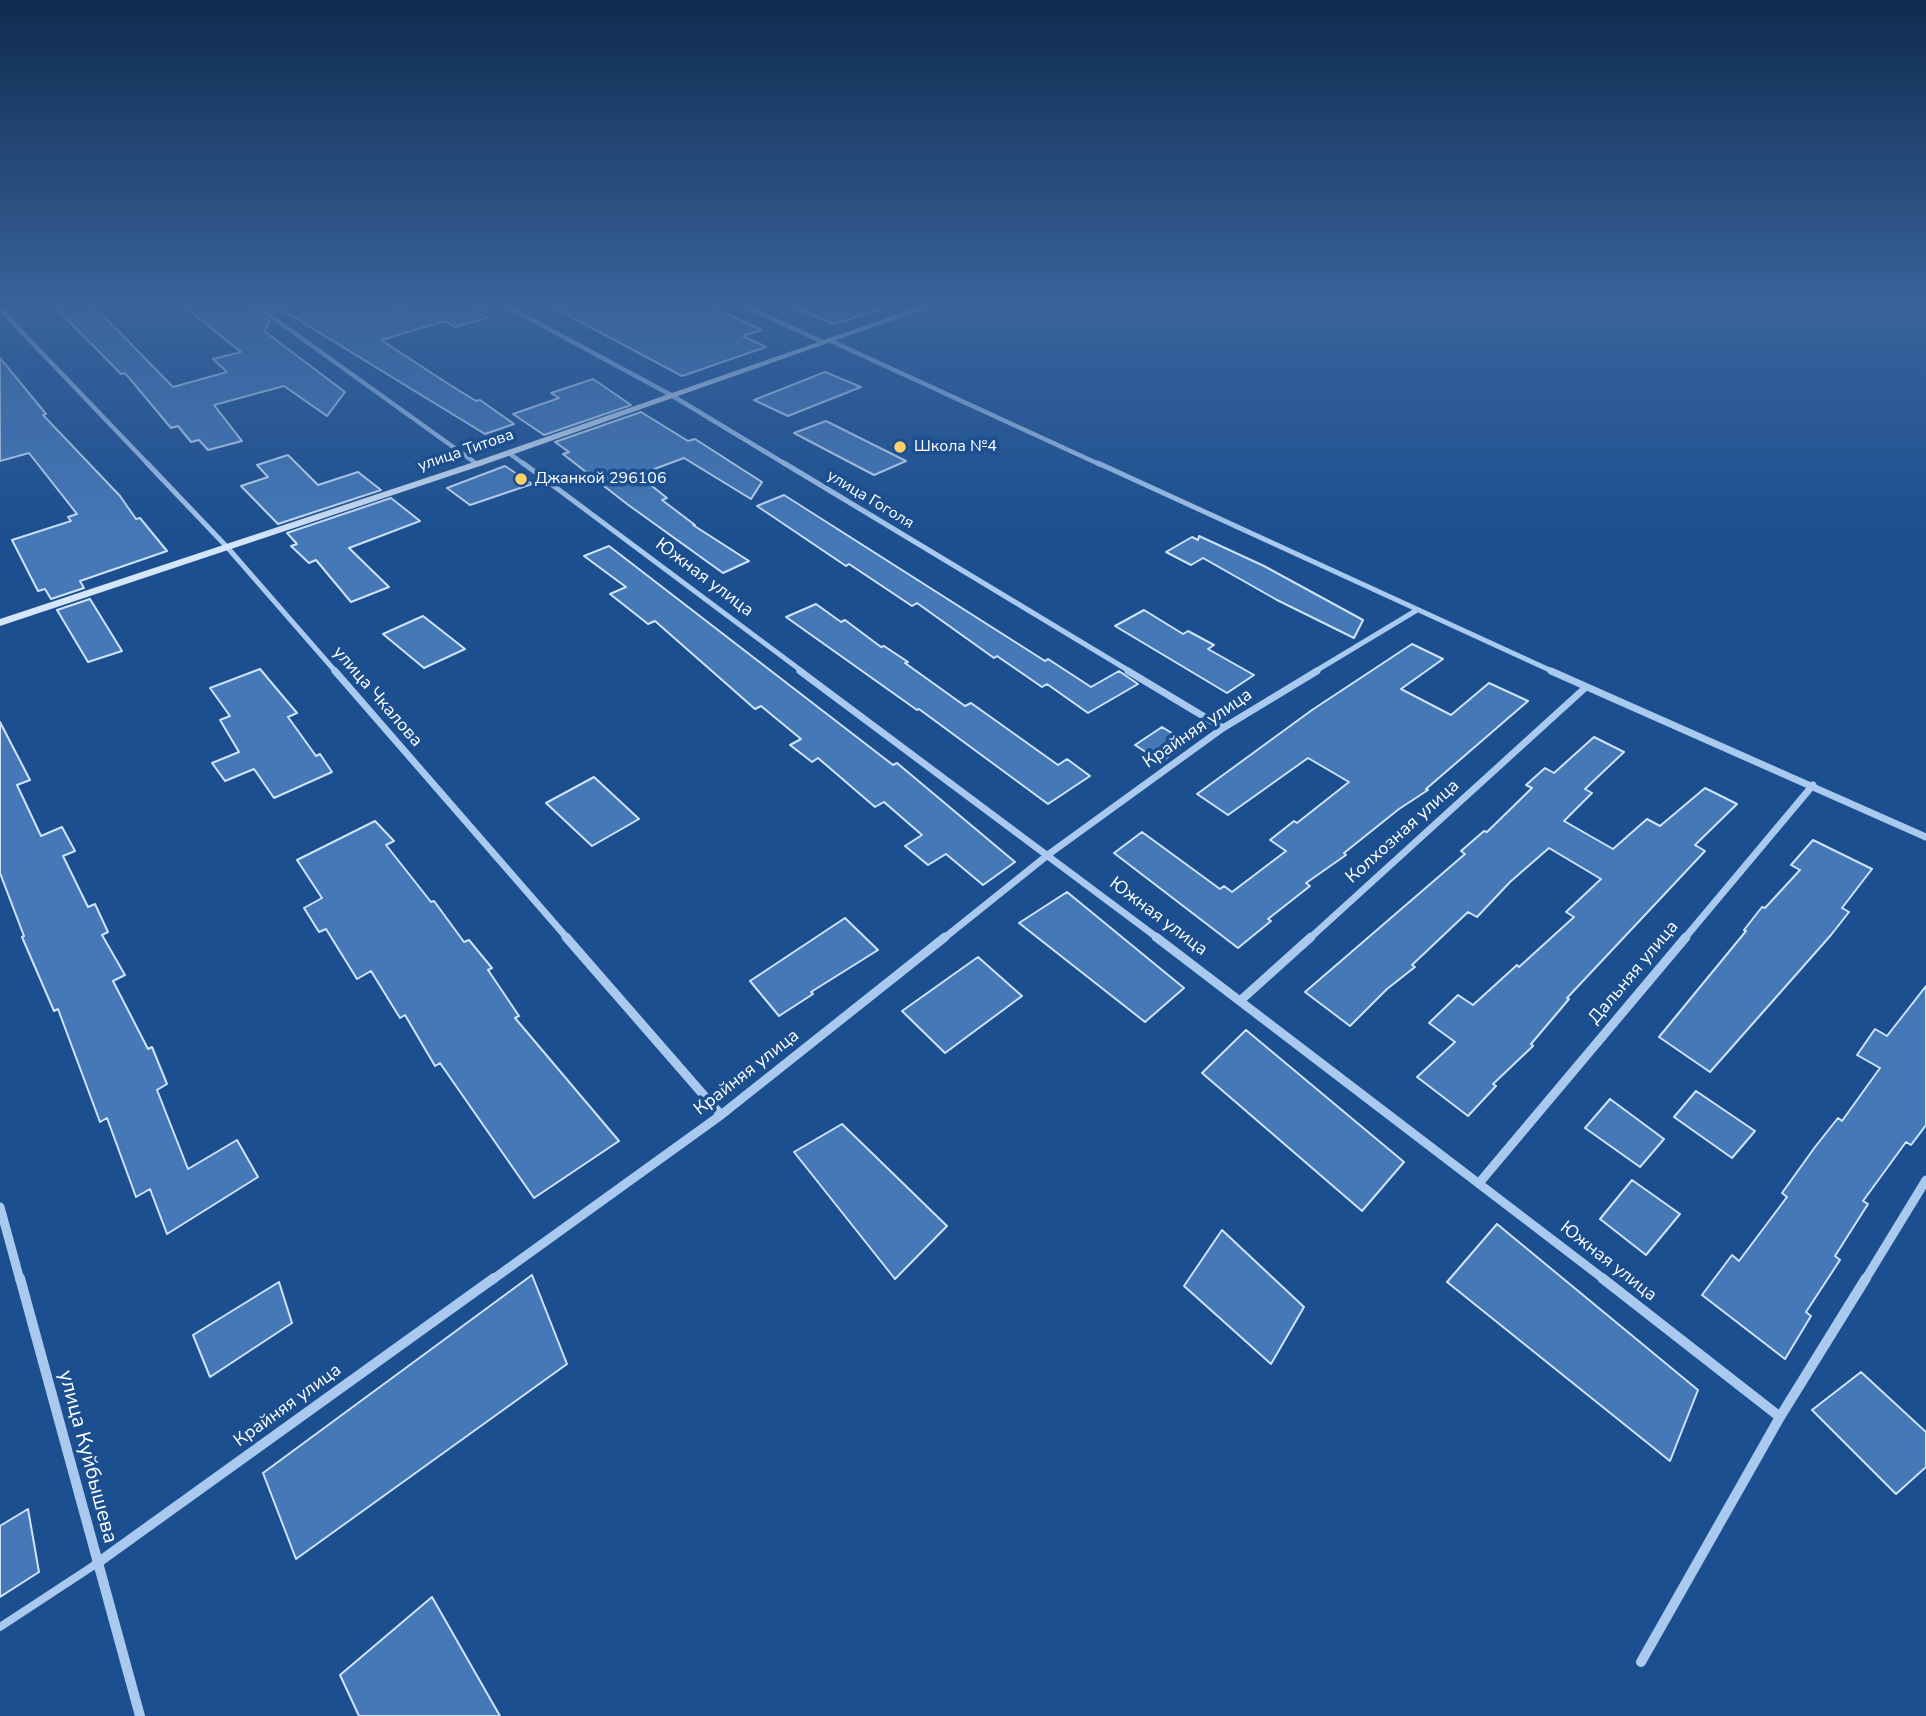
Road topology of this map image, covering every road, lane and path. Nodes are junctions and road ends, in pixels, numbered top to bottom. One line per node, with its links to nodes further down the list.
1 (70, 382): 9 (street, улица Чкалова)
2 (363, 382): 8 (street)
3 (647, 382): 6 (street, улица Гоголя)
4 (708, 382): 6 (main road, улица Титова)
5 (916, 382): 10 (street)
6 (671, 395): 7 (main road, улица Титова); 13 (street, улица Гоголя)
7 (509, 453): 8 (main road, улица Титова); 16 (street, Южная улица)
8 (477, 464): 9 (main road, улица Титова)
9 (228, 547): 11 (main road, улица Титова); 18 (street, улица Чкалова)
10 (1417, 610): 12 (street); 13 (street, Крайняя улица)
11 (0, 623)
12 (1586, 687): 14 (street); 17 (street, Колхозная улица)
13 (1223, 729): 16 (street, Крайняя улица)
14 (1813, 785): 15 (street); 20 (street, Дальняя улица)
15 (1926, 837)
16 (1049, 854): 17 (street, Южная улица); 18 (street, Крайняя улица)
17 (1241, 1000): 20 (street, Южная улица)
18 (721, 1115): 23 (street, Крайняя улица)
19 (1926, 1180): 22 (street)
20 (1480, 1182): 22 (street, Южная улица)
21 (0, 1207): 23 (street, улица Куйбышева)
22 (1780, 1417): 25 (street)
23 (96, 1564): 24 (lane); 26 (street, улица Куйбышева)
24 (0, 1627)
25 (1641, 1662)
26 (140, 1716)

